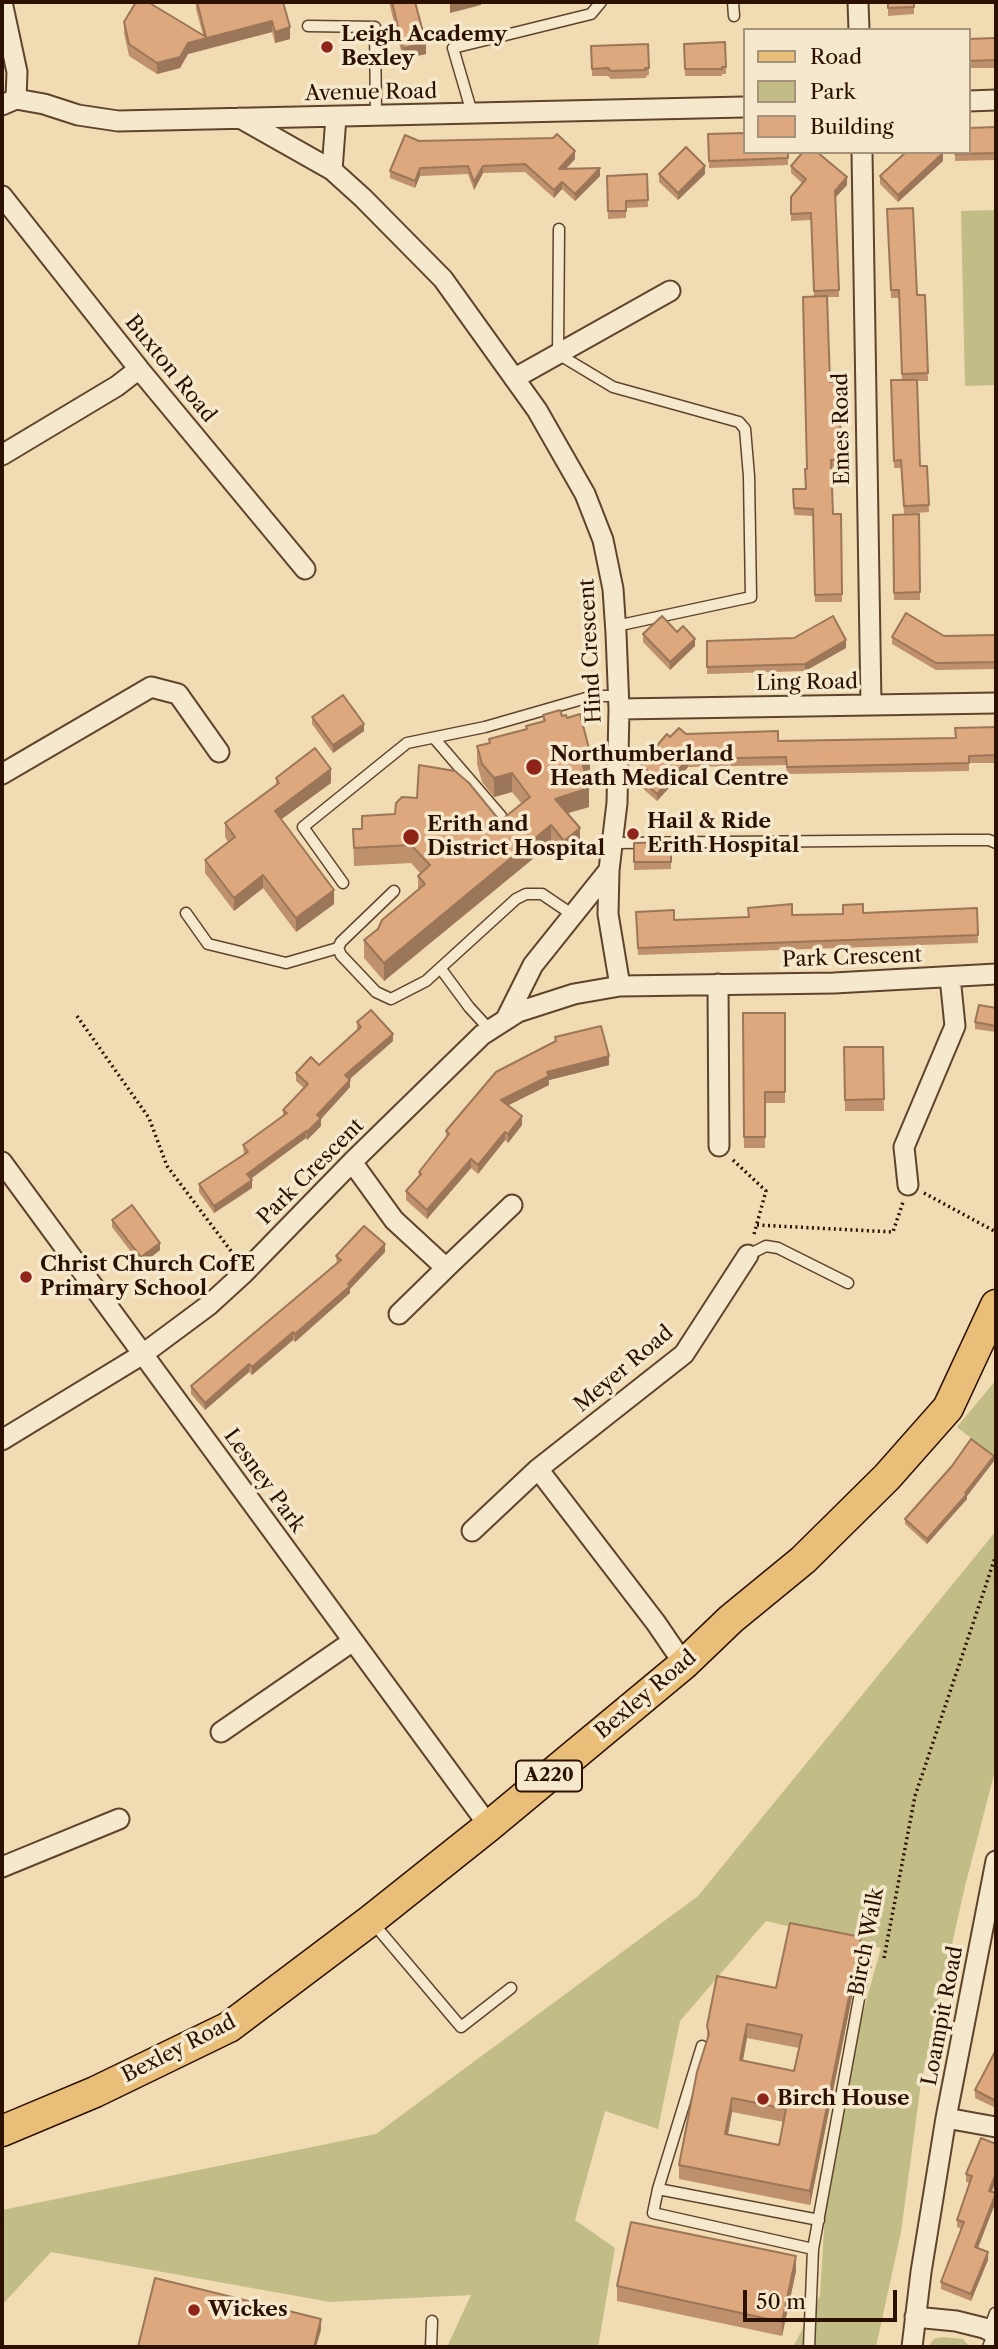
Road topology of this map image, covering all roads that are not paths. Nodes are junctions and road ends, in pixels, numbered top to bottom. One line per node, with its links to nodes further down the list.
1 (2, 2): 10 (street)
2 (733, 2): 5 (lane)
3 (858, 2): 7 (street)
4 (597, 4): 12 (lane)
5 (734, 16)
6 (308, 26): 13 (lane)
7 (859, 28)
8 (996, 100): 9 (street)
9 (970, 101)
10 (9, 102): 15 (street, Avenue Road)
11 (743, 107): 12 (street, Avenue Road)
12 (472, 113): 13 (street, Avenue Road)
13 (376, 116): 14 (street, Avenue Road)
14 (336, 117): 15 (street, Avenue Road); 17 (street)
15 (240, 118): 17 (street, Hind Crescent)
16 (862, 154): 29 (street, Emes Road)
17 (332, 170): 23 (street, Hind Crescent)
18 (2, 196): 22 (street, Buxton Road)
19 (559, 229): 21 (lane)
20 (670, 291): 21 (street)
21 (558, 354): 23 (street); 26 (lane)
22 (139, 369): 24 (street); 25 (street, Buxton Road)
23 (515, 378): 26 (street, Hind Crescent)
24 (2, 455)
25 (305, 569)
26 (616, 626): 27 (street, Hind Crescent)
27 (618, 702): 29 (street, Ling Road); 30 (lane); 34 (street, Hind Crescent)
28 (996, 703): 29 (street, Ling Road)
29 (871, 705)
30 (434, 738): 33 (lane); 37 (lane)
31 (219, 752): 32 (street)
32 (2, 774)
33 (501, 816)
34 (612, 843): 35 (lane); 36 (street, Hind Crescent)
35 (996, 843)
36 (610, 870): 40 (street, Park Crescent); 46 (street, Hind Crescent)
37 (343, 883)
38 (394, 891): 41 (lane)
39 (186, 913): 41 (lane)
40 (573, 915): 42 (lane); 47 (street, Park Crescent)
41 (338, 948): 42 (lane)
42 (441, 969): 47 (lane)
43 (996, 974): 44 (street, Park Crescent)
44 (950, 977): 45 (street, Park Crescent); 51 (street)
45 (718, 984): 46 (street, Park Crescent); 48 (street)
46 (620, 986): 47 (street, Park Crescent)
47 (498, 1025): 50 (street, Park Crescent)
48 (719, 1146)
49 (2, 1162): 58 (street, Lesney Park)
50 (352, 1162): 54 (street); 58 (street, Park Crescent)
51 (908, 1185)
52 (512, 1205): 54 (street)
53 (748, 1255): 55 (lane); 60 (street, Meyer Road)
54 (446, 1268): 57 (street)
55 (848, 1283)
56 (996, 1305): 63 (main road, Bexley Road / A220)
57 (399, 1314)
58 (143, 1354): 59 (street, Park Crescent); 62 (street, Lesney Park)
59 (2, 1440)
60 (538, 1469): 61 (street, Meyer Road); 63 (street)
61 (472, 1531)
62 (353, 1642): 64 (street); 66 (street, Lesney Park)
63 (684, 1664): 66 (main road, Bexley Road / A220)
64 (221, 1732)
65 (119, 1819): 68 (street)
66 (489, 1826): 69 (main road, Bexley Road / A220)
67 (996, 1861): 70 (street, Loampit Road)
68 (2, 1867)
69 (371, 1920): 72 (lane); 76 (main road, Bexley Road / A220)
70 (990, 1930): 74 (street, Loampit Road)
71 (867, 1955): 78 (lane, Birch Walk)
72 (511, 1987)
73 (702, 2046): 77 (lane)
74 (946, 2118): 75 (street); 80 (street, Loampit Road)
75 (996, 2127)
76 (2, 2131)
77 (658, 2189): 78 (lane); 79 (lane)
78 (819, 2220): 79 (lane, Birch Walk)
79 (813, 2249): 84 (lane, Birch Walk)
80 (915, 2317): 82 (street); 85 (street, Loampit Road)
81 (432, 2321): 83 (lane)
82 (992, 2331)
83 (431, 2347)
84 (809, 2347)
85 (912, 2347)

